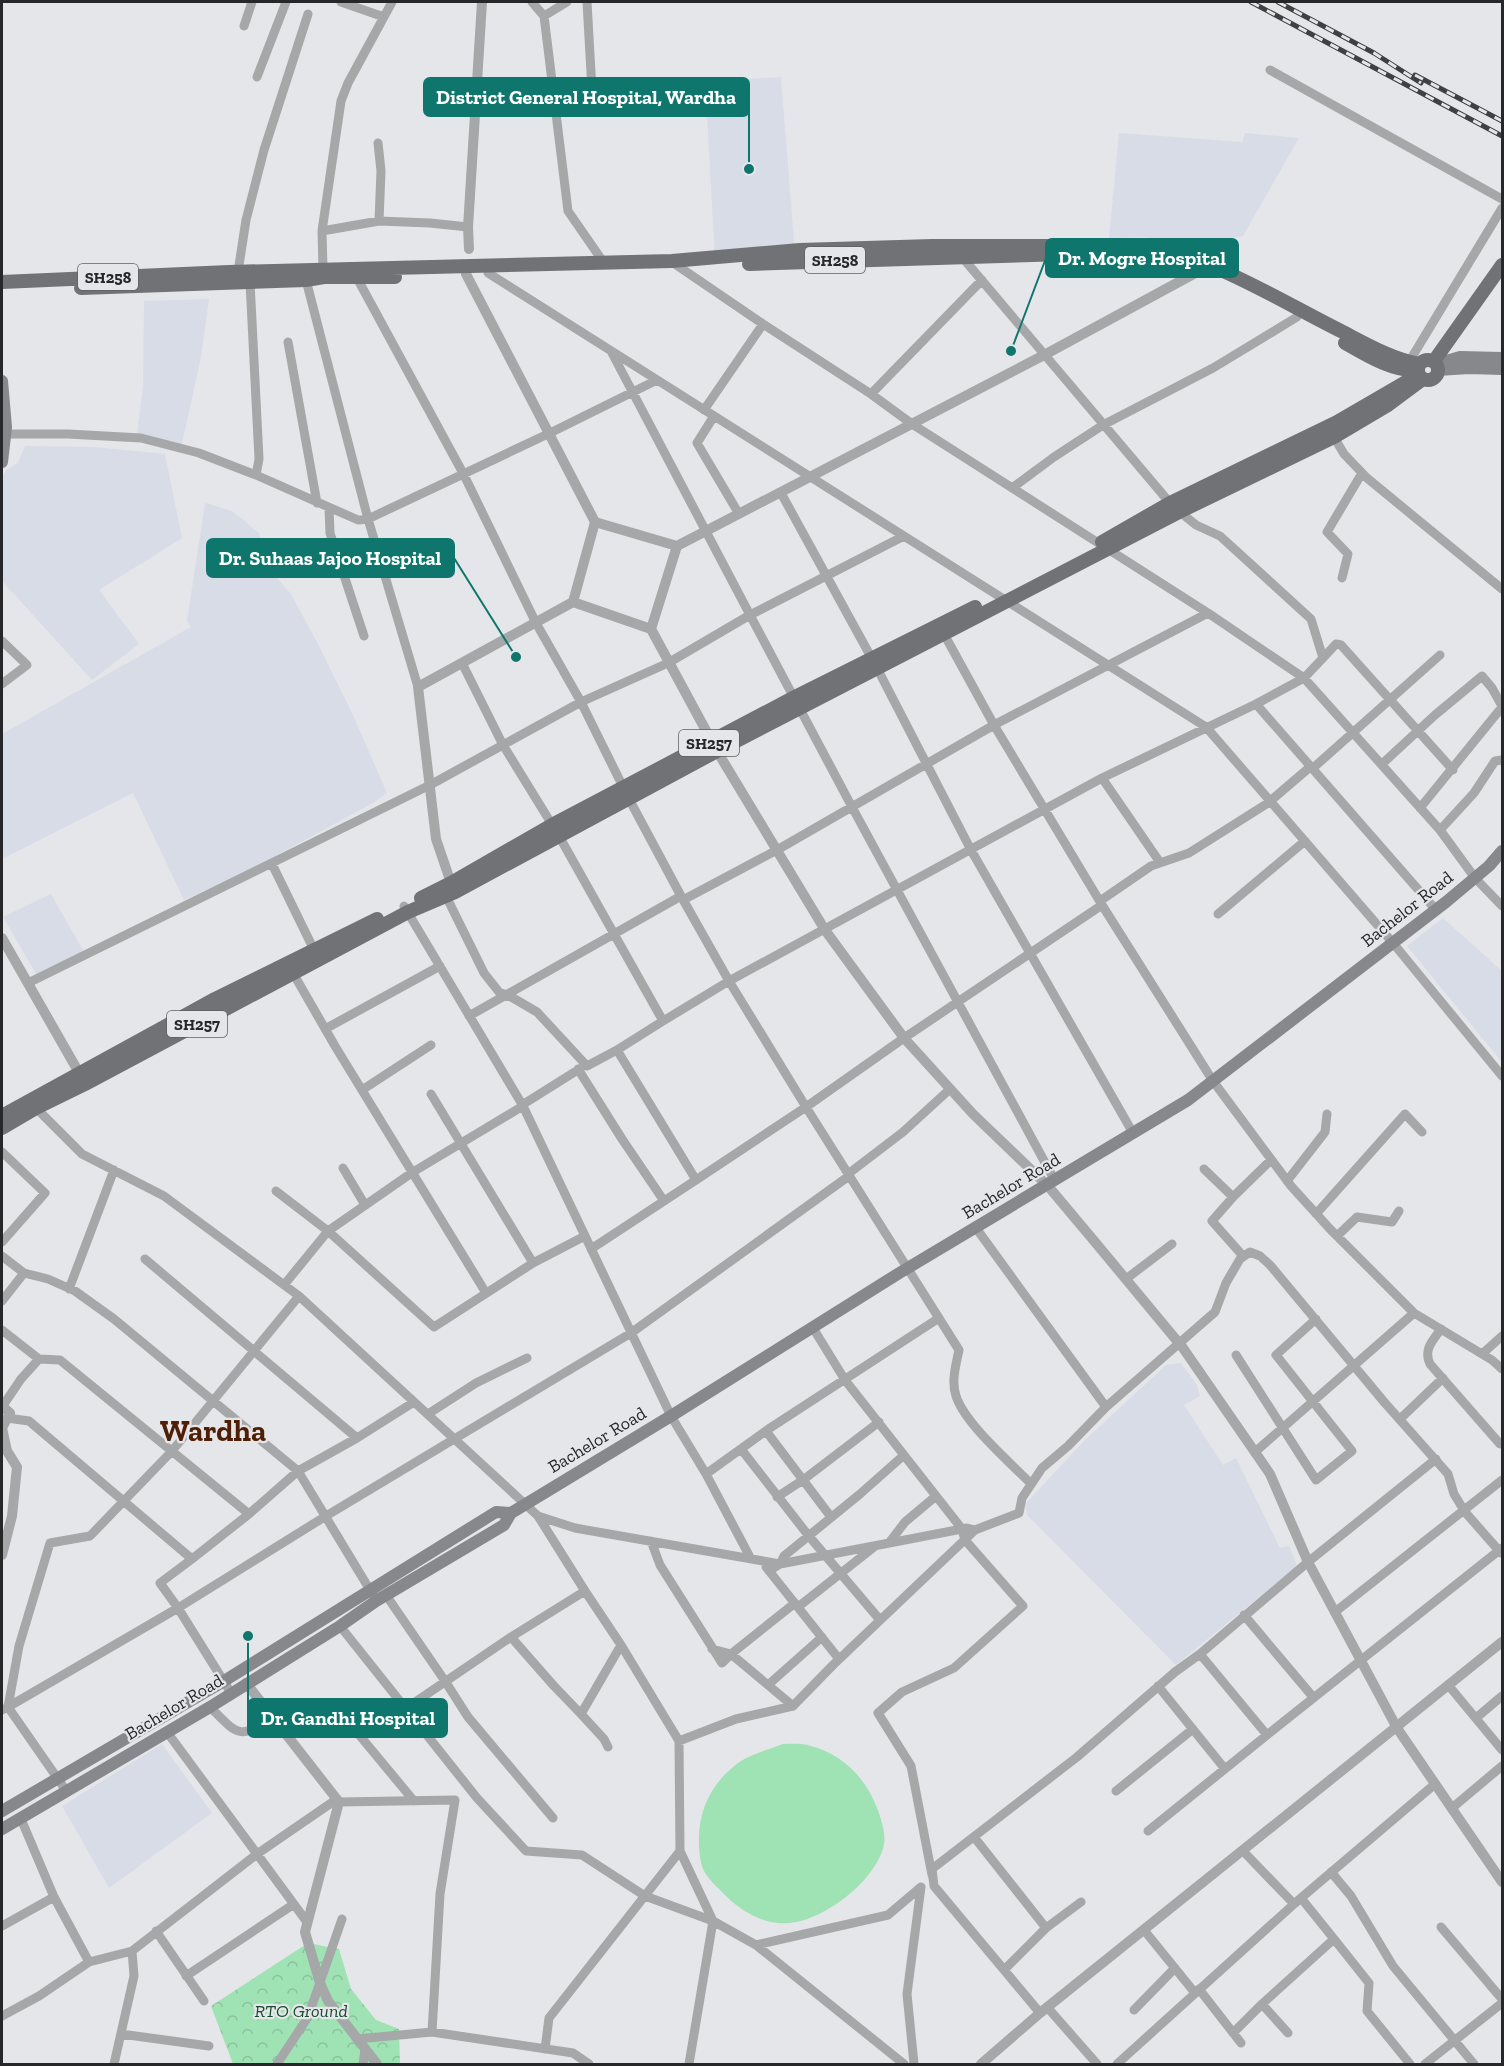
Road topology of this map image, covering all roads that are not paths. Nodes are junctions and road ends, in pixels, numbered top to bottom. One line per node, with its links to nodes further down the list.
1 (252, 2): 12 (street)
2 (286, 2): 14 (street)
3 (341, 2): 11 (street)
4 (392, 2): 11 (street)
5 (482, 2): 20 (street)
6 (532, 2): 10 (street)
7 (567, 2): 10 (street)
8 (587, 2): 15 (street)
9 (308, 14): 31 (street)
10 (544, 16): 24 (street)
11 (384, 17): 21 (street)
12 (244, 26)
13 (1270, 70): 17 (street)
14 (257, 77)
15 (592, 90)
16 (378, 143): 19 (street)
17 (1503, 199)
18 (1503, 208): 46 (street)
19 (379, 220): 20 (street); 21 (street)
20 (468, 227): 22 (street)
21 (322, 231): 27 (street)
22 (469, 249): 28 (street)
23 (962, 257): 25 (main road, SH258); 29 (main road, SH258); 34 (street)
24 (604, 263): 25 (main road, SH258); 28 (main road, SH258)
25 (676, 264): 30 (main road, SH258); 39 (street); 46 (main road, SH258)
26 (1503, 265): 44 (main road)
27 (323, 269): 28 (main road, SH258); 31 (main road, SH258)
28 (467, 270): 30 (main road, SH258); 32 (main road, SH258); 56 (street)
29 (1199, 271): 38 (main road, SH258); 42 (street)
30 (488, 273): 41 (street)
31 (224, 276): 35 (main road, SH258); 36 (main road, SH258); 37 (main road, SH258)
32 (357, 278): 33 (main road, SH258); 61 (street)
33 (306, 280): 36 (main road, SH258); 69 (street)
34 (982, 280): 42 (street); 50 (street)
35 (2, 282)
36 (250, 282): 60 (street)
37 (2, 291)
38 (1297, 317): 46 (main road, SH258); 54 (street)
39 (763, 324): 50 (street); 51 (street)
40 (288, 342): 65 (street)
41 (612, 351): 47 (street); 49 (street)
42 (1046, 354): 53 (street); 54 (street)
43 (1503, 358): 44 (main road)
44 (1436, 365): 45 (main road); 46 (main road)
45 (1503, 369)
46 (1417, 370): 57 (main road, SH257); 66 (main road, SH257)
47 (657, 380): 49 (street); 51 (street)
48 (2, 381): 55 (main road)
49 (633, 392): 56 (street); 71 (street)
50 (872, 394): 53 (street)
51 (704, 410): 52 (street)
52 (714, 416): 62 (street); 68 (street)
53 (912, 424): 62 (street); 63 (street)
54 (1103, 425): 63 (street); 66 (street)
55 (4, 433): 58 (main road); 60 (street)
56 (550, 434): 61 (street); 70 (street)
57 (1334, 437): 59 (street); 66 (main road, SH257)
58 (2, 462)
59 (1362, 473): 76 (street); 77 (street)
60 (256, 475): 65 (street)
61 (464, 475): 69 (street); 82 (street)
62 (811, 477): 64 (street); 72 (street)
63 (1012, 488): 74 (street)
64 (782, 493): 68 (street); 75 (street)
65 (317, 502): 67 (street)
66 (1175, 507): 74 (main road, SH257); 88 (street)
67 (329, 508): 69 (street); 85 (street)
68 (739, 514): 71 (street)
69 (368, 519): 95 (street)
70 (595, 522): 73 (street); 79 (street)
71 (707, 531): 73 (street); 81 (street)
72 (904, 536): 75 (street); 78 (street)
73 (677, 546): 83 (street)
74 (1103, 547): 78 (main road, SH257); 80 (street)
75 (826, 576): 81 (street); 91 (street)
76 (1342, 578)
77 (1503, 589)
78 (1003, 598): 84 (main road, SH257); 91 (main road, SH257); 92 (street)
79 (573, 602): 82 (street); 83 (street)
80 (1208, 613): 92 (street); 93 (street)
81 (750, 615): 90 (street); 98 (street)
82 (536, 623): 89 (street); 97 (street)
83 (651, 629): 90 (street)
84 (944, 634): 91 (main road, SH257); 101 (street)
85 (364, 636)
86 (2, 641): 94 (street)
87 (1440, 655): 96 (street)
88 (1323, 658): 93 (street); 96 (street)
89 (462, 663): 95 (street); 105 (street)
90 (668, 663): 97 (street); 106 (street)
91 (874, 664): 98 (main road, SH257); 108 (street)
92 (1107, 664): 101 (street); 102 (street)
93 (1304, 678): 99 (street); 104 (street)
94 (2, 684)
95 (418, 687): 113 (street)
96 (1391, 700): 103 (street); 104 (street)
97 (581, 702): 105 (street); 114 (street)
98 (796, 703): 106 (main road, SH257); 116 (street)
99 (1256, 704): 102 (street); 110 (street)
100 (1503, 707): 103 (street); 111 (street)
101 (994, 725): 108 (street); 118 (street)
102 (1206, 727): 112 (street); 115 (street)
103 (1418, 731): 109 (street); 111 (street)
104 (1354, 734): 109 (street); 110 (street)
105 (503, 745): 113 (street); 120 (street)
106 (715, 746): 114 (main road, SH257); 122 (street)
107 (1503, 760): 119 (street)
108 (926, 764): 116 (street); 123 (street)
109 (1382, 765): 117 (street)
110 (1311, 768): 115 (street); 135 (street)
111 (1452, 770): 117 (street)
112 (1102, 778): 118 (street); 125 (street)
113 (430, 785): 126 (street); 128 (street)
114 (626, 793): 120 (main road, SH257); 131 (street)
115 (1270, 801): 121 (street); 125 (street)
116 (852, 807): 122 (street); 129 (street)
117 (1420, 808): 119 (street)
118 (1046, 809): 123 (street); 132 (street)
119 (1440, 830): 127 (street)
120 (556, 831): 128 (main road, SH257); 130 (main road, SH257); 138 (street)
121 (1305, 841): 136 (street); 140 (street)
122 (777, 850): 131 (street); 137 (street)
123 (971, 850): 129 (street); 142 (street)
124 (1503, 851): 127 (main road, Bachelor Road)
125 (1159, 861): 132 (street)
126 (272, 864): 141 (street); 146 (street)
127 (1475, 878): 133 (street); 135 (main road, Bachelor Road)
128 (452, 883): 134 (main road, SH257)
129 (898, 889): 137 (street); 148 (street)
130 (446, 896): 134 (main road, SH257); 147 (street)
131 (682, 898): 138 (street); 145 (street)
132 (1101, 903): 142 (street); 158 (street)
133 (1503, 906)
134 (406, 909): 141 (main road, SH257); 143 (street); 144 (main road, SH257)
135 (1436, 910): 140 (main road, Bachelor Road)
136 (1218, 914)
137 (825, 930): 145 (street); 152 (street)
138 (614, 936): 147 (street); 150 (street)
139 (2, 938): 146 (street)
140 (1393, 943): 156 (street); 158 (main road, Bachelor Road)
141 (314, 950): 157 (main road, SH257)
142 (1030, 954): 148 (street); 169 (street)
143 (440, 966): 149 (street); 151 (street)
144 (293, 973): 151 (street); 157 (main road, SH257)
145 (729, 981): 150 (street); 163 (street)
146 (28, 983): 157 (street)
147 (506, 994): 149 (street); 155 (street)
148 (958, 1002): 152 (street); 180 (street)
149 (469, 1016): 162 (street)
150 (663, 1021): 154 (street)
151 (325, 1029): 160 (street)
152 (904, 1038): 159 (street); 163 (street)
153 (430, 1045): 160 (street)
154 (617, 1050): 155 (street); 178 (street)
155 (582, 1067): 162 (street); 183 (street)
156 (1503, 1076)
157 (82, 1079): 164 (main road, SH257); 166 (main road, SH257)
158 (1213, 1081): 169 (main road, Bachelor Road); 172 (street)
159 (950, 1089): 177 (street); 180 (street)
160 (362, 1090): 176 (street)
161 (431, 1094): 170 (street)
162 (522, 1106): 170 (street); 189 (street)
163 (806, 1107): 177 (street); 178 (street)
164 (36, 1108): 167 (main road, SH257); 175 (street)
165 (1327, 1114): 179 (street)
166 (2, 1116)
167 (2, 1128)
168 (1422, 1132): 186 (street)
169 (1133, 1133): 180 (main road, Bachelor Road)
170 (461, 1143): 176 (street); 197 (street)
171 (2, 1152): 191 (street)
172 (1271, 1161): 179 (street); 182 (street)
173 (343, 1168): 184 (street)
174 (1204, 1169): 182 (street)
175 (114, 1170): 201 (street); 202 (street)
176 (413, 1172): 184 (street); 203 (street)
177 (849, 1175): 198 (street); 212 (street)
178 (696, 1180): 183 (street)
179 (1287, 1180): 186 (street)
180 (1052, 1183): 187 (main road, Bachelor Road); 200 (street)
181 (276, 1191): 188 (street)
182 (1233, 1197): 195 (street)
183 (664, 1201): 193 (street)
184 (365, 1206): 188 (street)
185 (1399, 1210): 190 (street)
186 (1316, 1214): 190 (street)
187 (976, 1228): 198 (main road, Bachelor Road); 228 (street)
188 (328, 1231): 201 (street); 203 (street)
189 (585, 1236): 193 (street); 197 (street)
190 (1337, 1236): 206 (street)
191 (2, 1242)
192 (1172, 1244): 200 (street)
193 (591, 1249): 212 (street)
194 (2, 1256): 199 (street)
195 (1243, 1256): 208 (street); 214 (street)
196 (145, 1259): 215 (street)
197 (533, 1263): 203 (street)
198 (907, 1269): 207 (street); 209 (main road, Bachelor Road)
199 (24, 1273): 202 (street); 205 (street)
200 (1126, 1279): 214 (street)
201 (284, 1285): 204 (street)
202 (69, 1289): 224 (street)
203 (486, 1293)
204 (299, 1296): 215 (street); 225 (street)
205 (2, 1301)
206 (1414, 1313): 210 (street); 220 (street)
207 (939, 1318): 223 (street); 248 (street)
208 (1316, 1319): 220 (street); 226 (street)
209 (813, 1328): 223 (street); 230 (main road, Bachelor Road)
210 (1441, 1329): 216 (street); 222 (street)
211 (2, 1330): 219 (street)
212 (631, 1333): 230 (street); 237 (street)
213 (1503, 1336): 216 (street)
214 (1180, 1344): 228 (street); 241 (street)
215 (254, 1351): 224 (street); 236 (street)
216 (1482, 1354): 221 (street)
217 (1236, 1355): 234 (street)
218 (527, 1358): 229 (street)
219 (39, 1359): 227 (street); 240 (street)
220 (1354, 1365): 226 (street); 232 (street)
221 (1503, 1369)
222 (1443, 1378): 232 (street); 238 (street)
223 (845, 1380): 233 (street); 235 (street)
224 (213, 1401): 240 (street); 244 (street)
225 (414, 1402): 229 (street); 236 (street)
226 (1314, 1402): 234 (street); 234 (street)
227 (2, 1406): 231 (street)
228 (1106, 1407): 248 (street)
229 (428, 1414): 237 (street)
230 (671, 1416): 245 (street); 252 (main road, Bachelor Road)
231 (7, 1418): 251 (street); 267 (street)
232 (1400, 1419): 243 (street)
233 (879, 1422): 242 (street); 246 (street)
234 (1284, 1428): 241 (street)
235 (766, 1431): 239 (street); 246 (street)
236 (357, 1438): 244 (street)
237 (454, 1439): 252 (street); 255 (street)
238 (1500, 1444)
239 (741, 1449): 245 (street); 250 (street)
240 (172, 1451): 251 (street); 254 (street)
241 (1255, 1452): 270 (street)
242 (904, 1455): 249 (street); 257 (street)
243 (1436, 1459): 253 (street); 270 (street)
244 (298, 1471): 254 (street); 255 (street)
245 (706, 1474): 269 (street)
246 (803, 1480): 250 (street); 257 (street)
247 (1503, 1480): 253 (street)
248 (1031, 1484): 259 (street)
249 (936, 1496): 258 (street); 263 (street)
250 (777, 1497): 260 (street)
251 (124, 1502): 268 (street); 301 (street)
252 (526, 1504): 256 (street); 275 (main road, Bachelor Road)
253 (1465, 1512): 265 (street); 278 (street)
254 (249, 1514): 268 (street)
255 (326, 1516): 275 (street); 277 (street)
256 (538, 1516): 262 (street); 274 (street)
257 (831, 1517): 260 (street)
258 (962, 1529): 259 (street); 261 (street); 263 (street)
259 (975, 1530): 261 (street)
260 (808, 1535): 266 (street); 271 (street)
261 (965, 1540): 280 (street); 336 (street)
262 (651, 1541): 269 (street); 286 (street)
263 (889, 1543): 264 (street)
264 (876, 1546): 266 (street); 273 (street)
265 (1501, 1551): 289 (street)
266 (824, 1554): 271 (street); 273 (street)
267 (2, 1555)
268 (192, 1559): 277 (street)
269 (756, 1559): 271 (street); 272 (street)
270 (1308, 1562): 278 (street); 279 (street)
271 (780, 1564): 272 (street)
272 (769, 1571): 276 (street)
273 (840, 1574): 276 (street); 280 (street)
274 (585, 1591): 282 (street); 285 (street)
275 (377, 1595): 281 (main road, Bachelor Road); 290 (main road, Bachelor Road); 291 (street)
276 (796, 1605): 283 (street); 286 (street)
277 (178, 1608): 290 (street); 301 (street)
278 (1335, 1612): 289 (street)
279 (1244, 1616): 287 (street); 298 (street)
280 (880, 1620): 288 (street)
281 (340, 1626): 292 (main road, Bachelor Road); 302 (street)
282 (511, 1637): 291 (street); 304 (street)
283 (822, 1637): 288 (street); 293 (street)
284 (1503, 1642): 295 (street)
285 (621, 1646): 304 (street); 311 (street)
286 (731, 1654): 293 (street)
287 (1200, 1654): 294 (street); 310 (street)
288 (839, 1659): 299 (street)
289 (1361, 1660): 298 (street); 307 (street)
290 (224, 1681): 296 (street); 316 (main road, Bachelor Road)
291 (446, 1681): 302 (street); 326 (street)
292 (246, 1683): 296 (main road, Bachelor Road); 305 (street)
293 (768, 1685): 299 (street)
294 (1158, 1686): 308 (street); 330 (street)
295 (1449, 1686): 306 (street); 307 (street)
296 (231, 1693): 300 (main road, Bachelor Road)
297 (1503, 1696): 306 (street)
298 (1313, 1697): 310 (street)
299 (794, 1706): 311 (street)
300 (210, 1707): 305 (street); 309 (main road, Bachelor Road)
301 (5, 1709): 316 (street)
302 (405, 1709): 320 (street)
303 (341, 1713): 322 (street)
304 (581, 1714): 312 (street)
305 (274, 1718): 321 (street)
306 (1476, 1718): 313 (street)
307 (1397, 1728): 317 (street); 332 (street)
308 (1193, 1729): 315 (street); 318 (street)
309 (167, 1732): 319 (main road, Bachelor Road); 333 (street)
310 (1267, 1735): 315 (street)
311 (679, 1741): 331 (street)
312 (608, 1747)
313 (1503, 1750)
314 (1503, 1766): 324 (street)
315 (1225, 1769): 329 (street)
316 (58, 1780): 319 (street); 325 (main road, Bachelor Road)
317 (1435, 1784): 324 (street); 334 (street)
318 (1116, 1791)
319 (67, 1792): 327 (main road, Bachelor Road)
320 (477, 1798): 323 (street); 337 (street)
321 (338, 1800): 322 (street); 333 (street); 344 (street)
322 (414, 1800): 323 (street)
323 (455, 1800): 365 (street)
324 (1452, 1808): 335 (street)
325 (2, 1811)
326 (553, 1818)
327 (21, 1819): 328 (main road, Bachelor Road); 338 (street)
328 (2, 1829)
329 (1148, 1831)
330 (974, 1836): 336 (street); 346 (street)
331 (680, 1851): 337 (street); 343 (street)
332 (1243, 1851): 339 (street); 348 (street)
333 (257, 1854): 341 (street); 349 (street)
334 (1330, 1872): 339 (street); 370 (street)
335 (1501, 1878)
336 (934, 1886): 355 (street)
337 (645, 1896): 343 (street); 374 (street)
338 (54, 1897): 345 (street); 353 (street)
339 (1297, 1901): 350 (street); 358 (street)
340 (1081, 1902): 346 (street)
341 (294, 1904): 344 (street); 356 (street)
342 (342, 1919): 357 (street)
343 (713, 1921): 351 (street); 380 (street)
344 (307, 1923): 357 (street)
345 (2, 1926)
346 (1046, 1928): 355 (street)
347 (1441, 1928): 360 (street)
348 (1144, 1930): 354 (street); 362 (street)
349 (156, 1932): 352 (street); 356 (street)
350 (1334, 1939): 361 (street); 386 (street)
351 (756, 1945): 381 (street); 382 (street)
352 (132, 1951): 353 (street); 368 (street)
353 (89, 1962): 364 (street)
354 (1175, 1968): 358 (street); 363 (street)
355 (1005, 1970): 362 (street)
356 (186, 1976): 359 (street)
357 (320, 1983): 369 (street); 376 (street)
358 (1197, 1991): 366 (street); 385 (street)
359 (204, 2001)
360 (1503, 2001): 370 (street)
361 (1262, 2004): 366 (street); 367 (street)
362 (1044, 2010): 383 (street); 384 (street)
363 (1134, 2010)
364 (2, 2016)
365 (432, 2032): 369 (street); 374 (street)
366 (1233, 2033): 371 (street)
367 (1288, 2033)
368 (121, 2034): 372 (street); 375 (street)
369 (357, 2039): 373 (street)
370 (1453, 2040): 387 (street); 388 (street)
371 (1241, 2043)
372 (209, 2046)
373 (365, 2049): 377 (street); 378 (street)
374 (545, 2049): 379 (street)
375 (114, 2064)
376 (277, 2064)
377 (363, 2064)
378 (377, 2064)
379 (590, 2064)
380 (688, 2064)
381 (904, 2064)
382 (914, 2064)
383 (981, 2064)
384 (1097, 2064)
385 (1117, 2064)
386 (1410, 2064)
387 (1425, 2064)
388 (1474, 2064)

